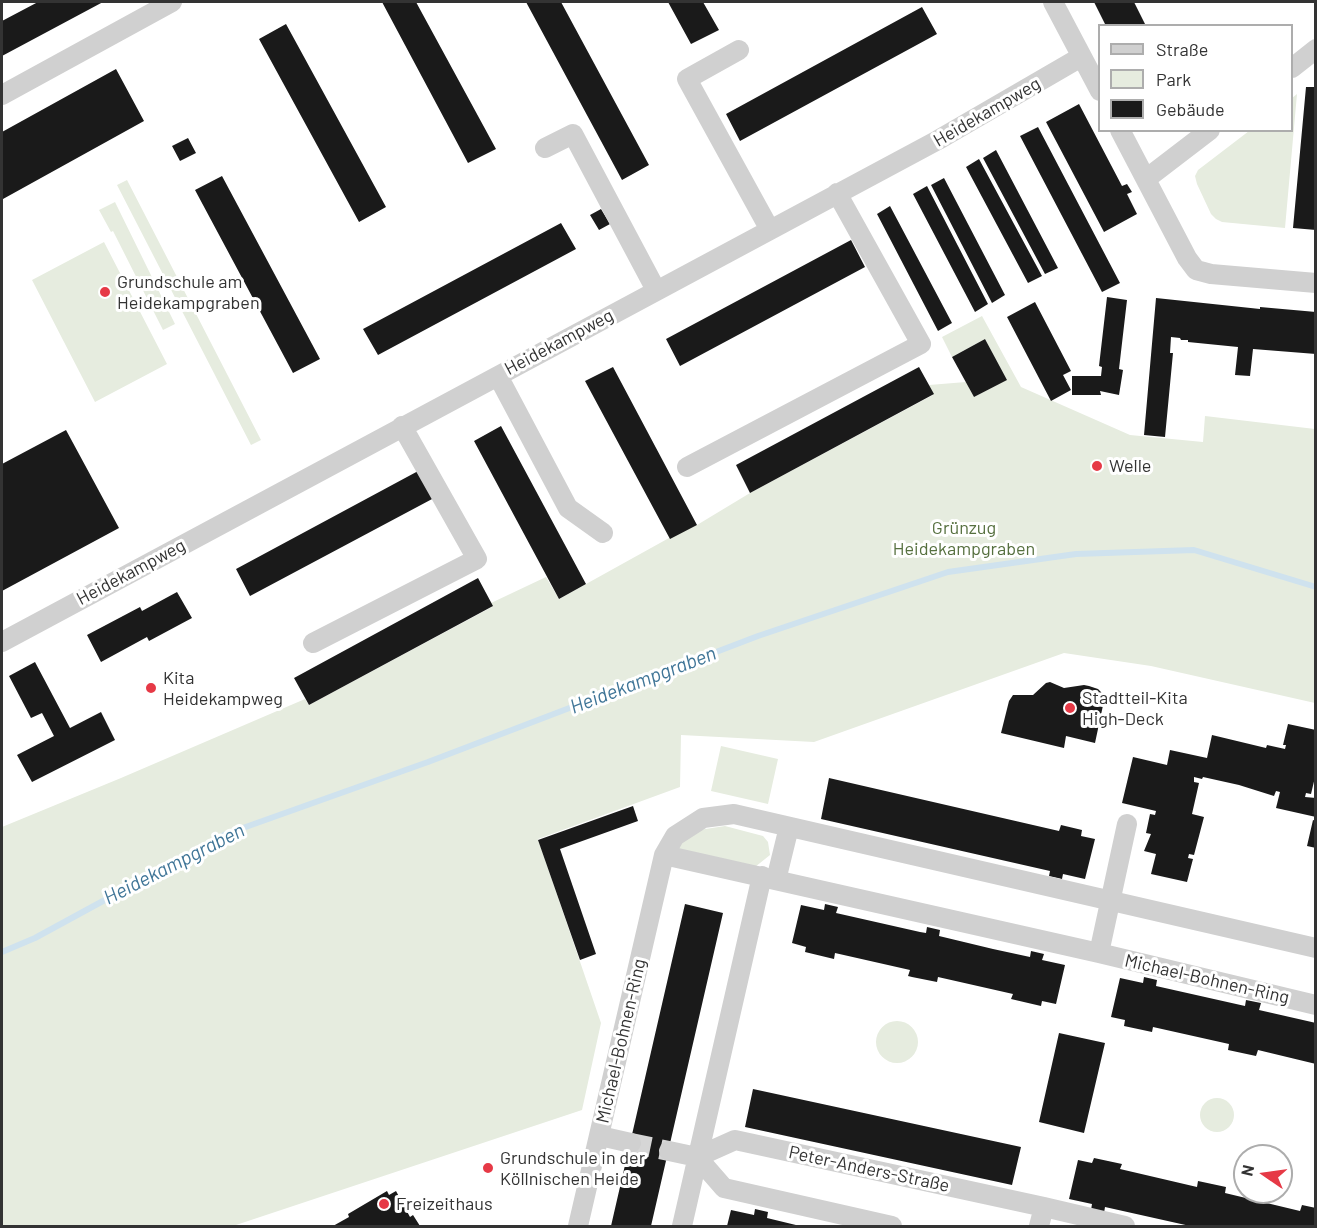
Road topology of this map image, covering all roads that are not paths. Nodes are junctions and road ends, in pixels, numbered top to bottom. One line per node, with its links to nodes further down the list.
1 (172, 2): 8 (street)
2 (1053, 2): 5 (street)
3 (1316, 49): 6 (street)
4 (739, 50): 14 (street)
5 (1081, 57): 7 (street); 13 (street, Heidekampweg)
6 (1293, 67)
7 (1098, 88)
8 (2, 96)
9 (1121, 132): 12 (street)
10 (1207, 132): 12 (street)
11 (545, 148): 16 (street)
12 (1146, 179): 15 (street)
13 (837, 193): 14 (street, Heidekampweg); 19 (street)
14 (770, 230): 16 (street, Heidekampweg)
15 (1316, 283)
16 (656, 290): 17 (street, Heidekampweg)
17 (498, 375): 18 (street, Heidekampweg); 20 (street)
18 (402, 426): 21 (street, Heidekampweg); 22 (street)
19 (687, 467)
20 (603, 533)
21 (2, 642)
22 (313, 643)
23 (1127, 824): 27 (street)
24 (789, 827): 25 (street, Michael-Bohnen-Ring); 26 (street); 27 (street, Michael-Bohnen-Ring)
25 (664, 855): 26 (street, Michael-Bohnen-Ring); 31 (street, Michael-Bohnen-Ring)
26 (769, 878): 29 (street, Michael-Bohnen-Ring); 34 (street)
27 (1110, 902): 28 (street, Michael-Bohnen-Ring); 29 (street)
28 (1316, 948)
29 (1099, 953): 30 (street, Michael-Bohnen-Ring)
30 (1316, 1005)
31 (600, 1136): 32 (street); 36 (street, Michael-Bohnen-Ring)
32 (631, 1143)
33 (669, 1151): 34 (street)
34 (697, 1157): 35 (street, Peter-Anders-Straße); 37 (street); 38 (street)
35 (1044, 1207): 39 (street); 40 (street, Peter-Anders-Straße)
36 (578, 1227)
37 (682, 1227)
38 (892, 1227)
39 (1039, 1227)
40 (1125, 1227)

